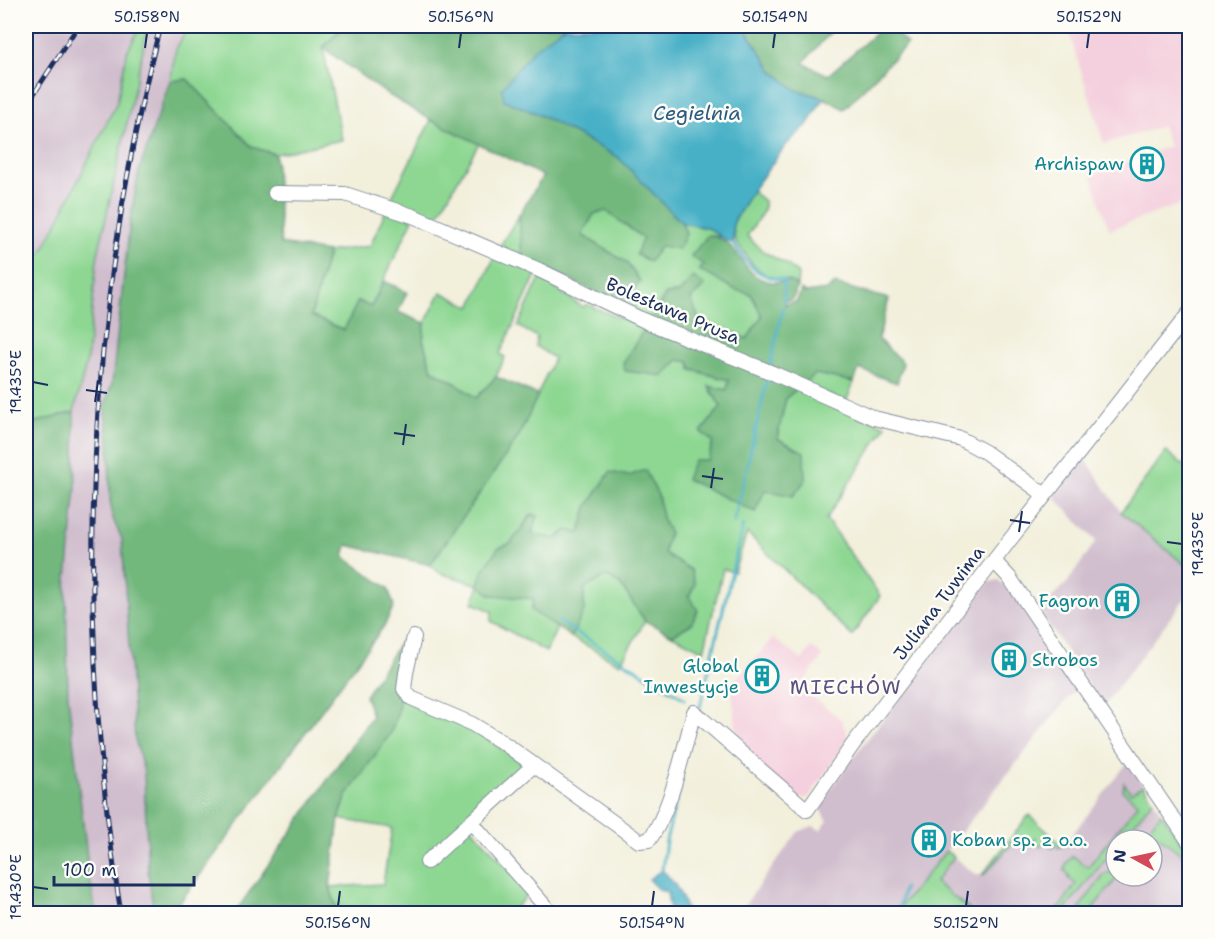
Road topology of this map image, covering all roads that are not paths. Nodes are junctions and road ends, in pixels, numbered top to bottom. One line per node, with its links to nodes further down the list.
1 (275, 193): 3 (street, Bolesława Prusa)
2 (1190, 312): 3 (street, Juliana Tuwima)
3 (1045, 495): 4 (street, Juliana Tuwima)
4 (994, 561): 6 (street, Juliana Tuwima); 8 (street)
5 (414, 637): 6 (street, Juliana Tuwima)
6 (534, 765): 7 (street)
7 (472, 823): 9 (street); 10 (street)
8 (1190, 843)
9 (427, 862)
10 (552, 914)

